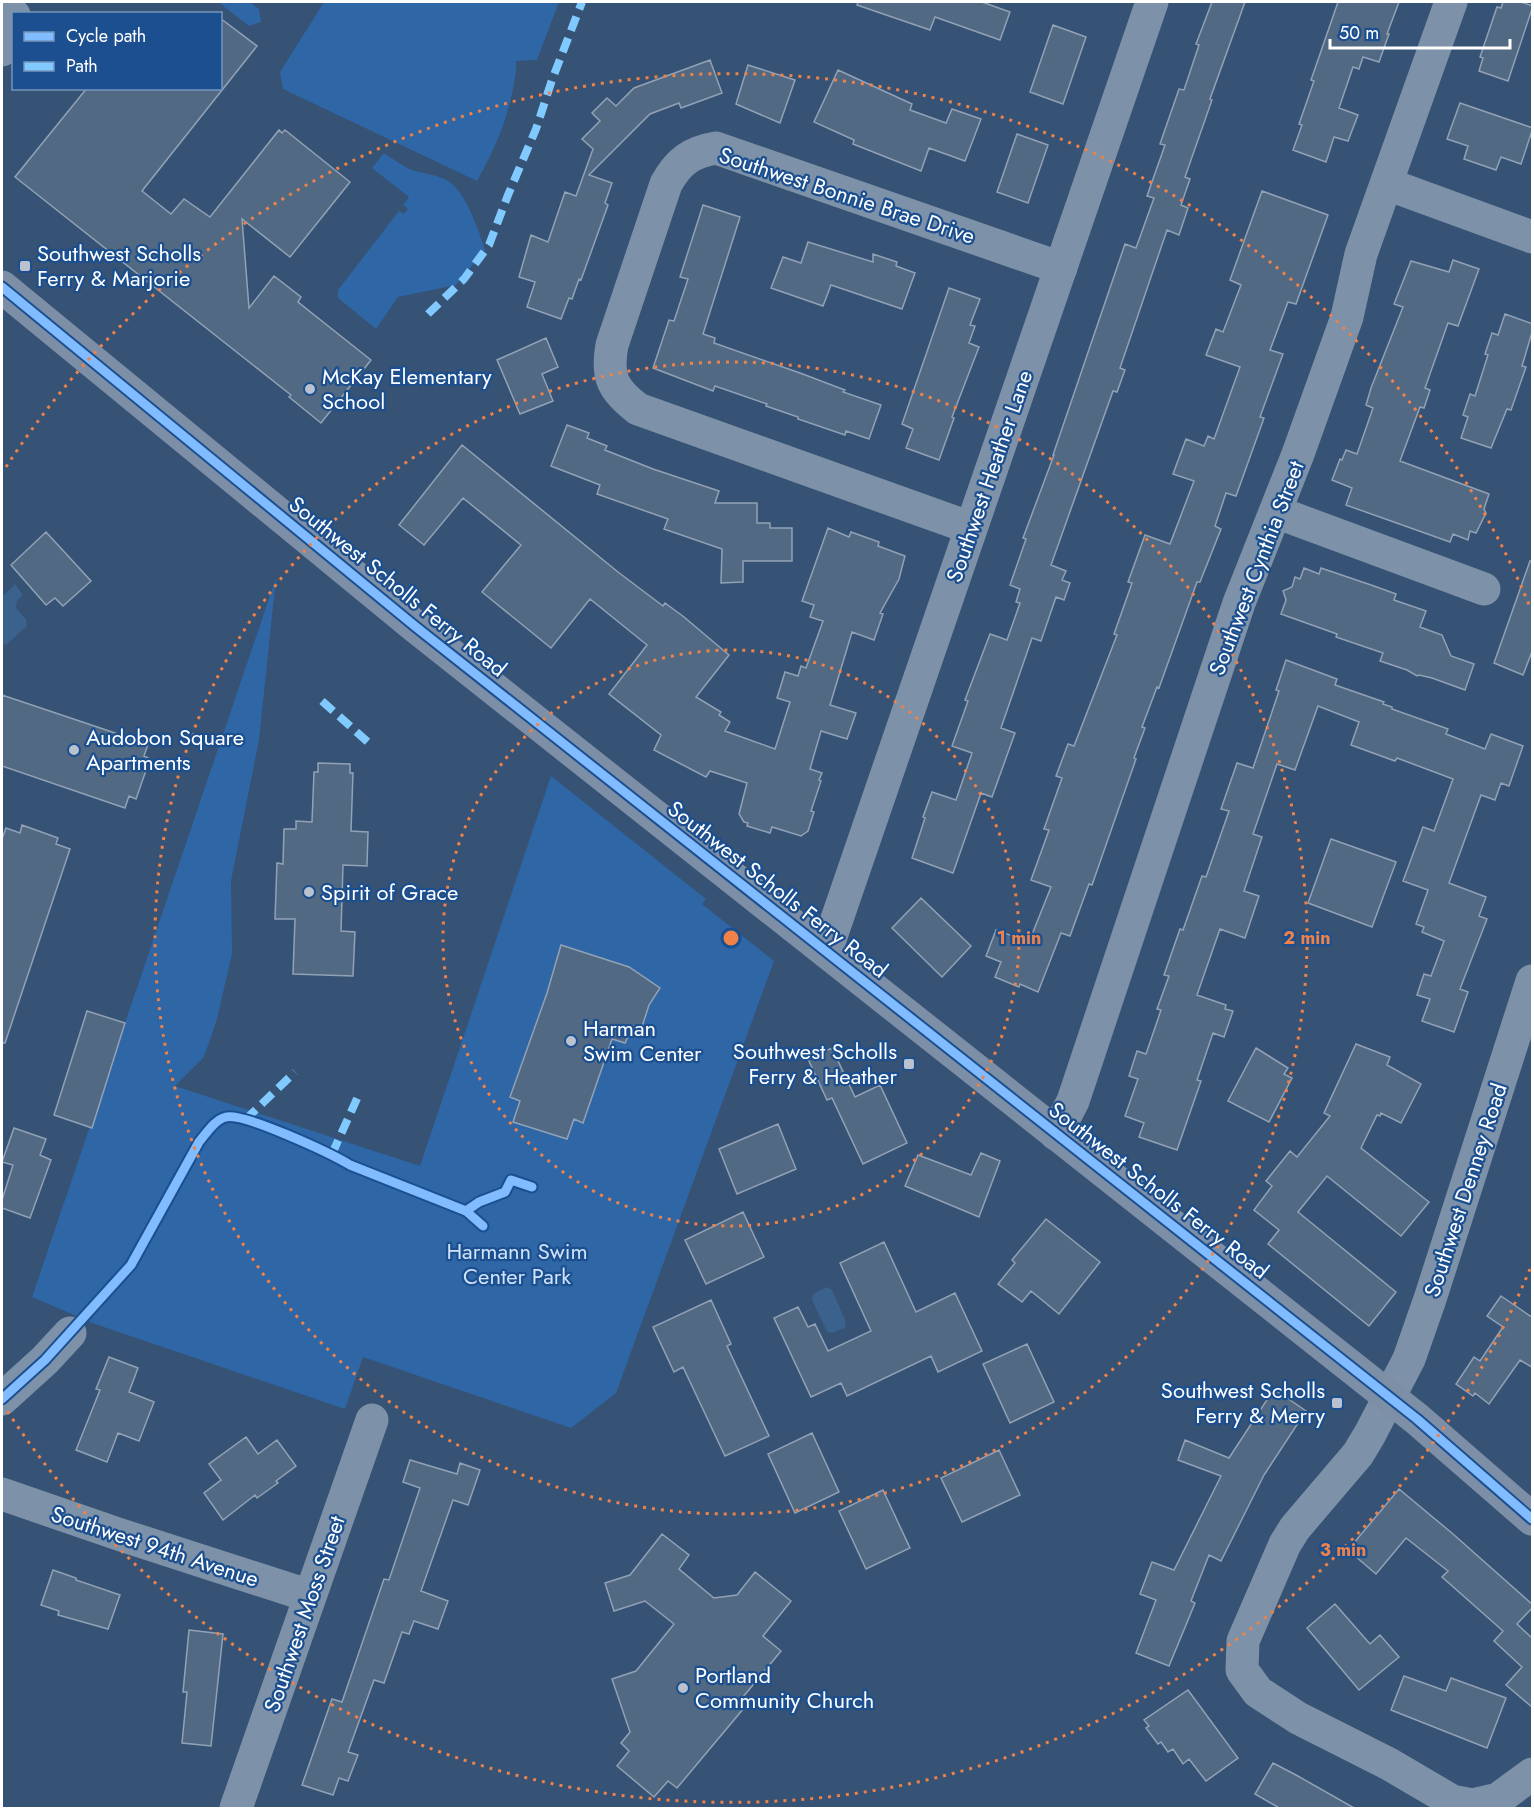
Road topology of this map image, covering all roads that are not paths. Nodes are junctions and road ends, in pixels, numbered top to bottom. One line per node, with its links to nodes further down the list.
1 (1452, 2): 5 (street, Southwest Cynthia Street)
2 (1143, 4): 7 (street, Southwest Heather Lane)
3 (12, 20): 4 (street)
4 (2, 50)
5 (1387, 184): 6 (street); 9 (street, Southwest Cynthia Street)
6 (1533, 237)
7 (1061, 268): 10 (street, Southwest Heather Lane); 10 (street, Southwest Bonnie Brae Drive)
8 (2, 287): 12 (main road, Southwest Scholls Ferry Road)
9 (1276, 512): 11 (street); 14 (street, Southwest Cynthia Street)
10 (971, 528): 12 (street, Southwest Heather Lane)
11 (1484, 589)
12 (826, 951): 14 (main road, Southwest Scholls Ferry Road)
13 (1533, 981): 16 (street, Southwest Denney Road)
14 (1056, 1134): 16 (main road, Southwest Scholls Ferry Road)
15 (70, 1333): 17 (street)
16 (1390, 1397): 20 (main road, Southwest Scholls Ferry Road); 22 (street, Southwest Denney Road)
17 (2, 1399)
18 (372, 1420): 21 (street, Southwest Moss Street)
19 (2, 1494): 21 (street, Southwest 94th Avenue)
20 (1533, 1519)
21 (310, 1596): 23 (street, Southwest Moss Street)
22 (1533, 1774)
23 (236, 1809)

